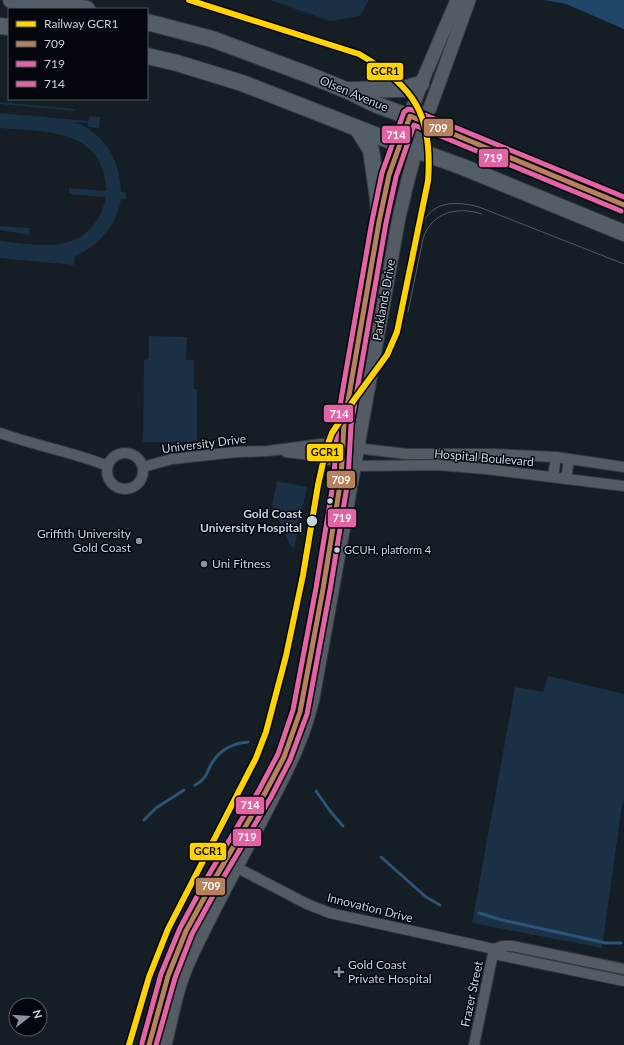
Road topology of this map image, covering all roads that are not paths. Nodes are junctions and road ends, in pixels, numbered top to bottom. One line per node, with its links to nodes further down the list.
1 (11, 0): 4 (main road)
2 (457, 0): 7 (street)
3 (469, 0): 9 (street)
4 (82, 8)
5 (148, 22): 8 (main road, Olsen Avenue)
6 (148, 56): 10 (main road)
7 (421, 84): 8 (main road); 9 (street)
8 (346, 90): 9 (main road, Olsen Avenue)
9 (417, 119): 11 (street, Parklands Drive); 12 (street, Parklands Drive); 13 (main road, Olsen Avenue)
10 (357, 128): 11 (main road); 14 (main road)
11 (400, 145): 12 (main road); 14 (street, Parklands Drive)
12 (417, 150): 15 (main road); 18 (street, Parklands Drive)
13 (624, 205)
14 (379, 222): 17 (street, Parklands Drive)
15 (624, 233)
16 (0, 433): 23 (street)
17 (342, 447): 18 (street, Hospital Boulevard); 19 (street, University Drive); 22 (street, Parklands Drive)
18 (358, 449): 20 (street, Hospital Boulevard); 24 (street, Parklands Drive)
19 (268, 451): 22 (street, University Drive); 25 (street, University Drive)
20 (556, 457): 21 (street, Hospital Boulevard); 27 (street)
21 (569, 459): 26 (street, Hospital Boulevard); 28 (street)
22 (342, 463): 24 (street, Hospital Boulevard); 30 (street, Parklands Drive)
23 (108, 466): 25 (street); 25 (street)
24 (355, 466): 27 (street, Hospital Boulevard); 31 (street, Parklands Drive)
25 (143, 467)
26 (624, 467)
27 (553, 477): 28 (street, Hospital Boulevard)
28 (566, 479): 29 (street, Hospital Boulevard)
29 (624, 486)
30 (225, 861): 31 (street, Innovation Drive); 35 (street, Parklands Drive)
31 (237, 868): 32 (street, Innovation Drive); 36 (street, Parklands Drive)
32 (494, 949): 33 (street, Innovation Drive); 34 (street, Innovation Drive); 37 (street, Frazer Street)
33 (624, 969)
34 (624, 981)
35 (150, 1045)
36 (165, 1045)
37 (474, 1045)

